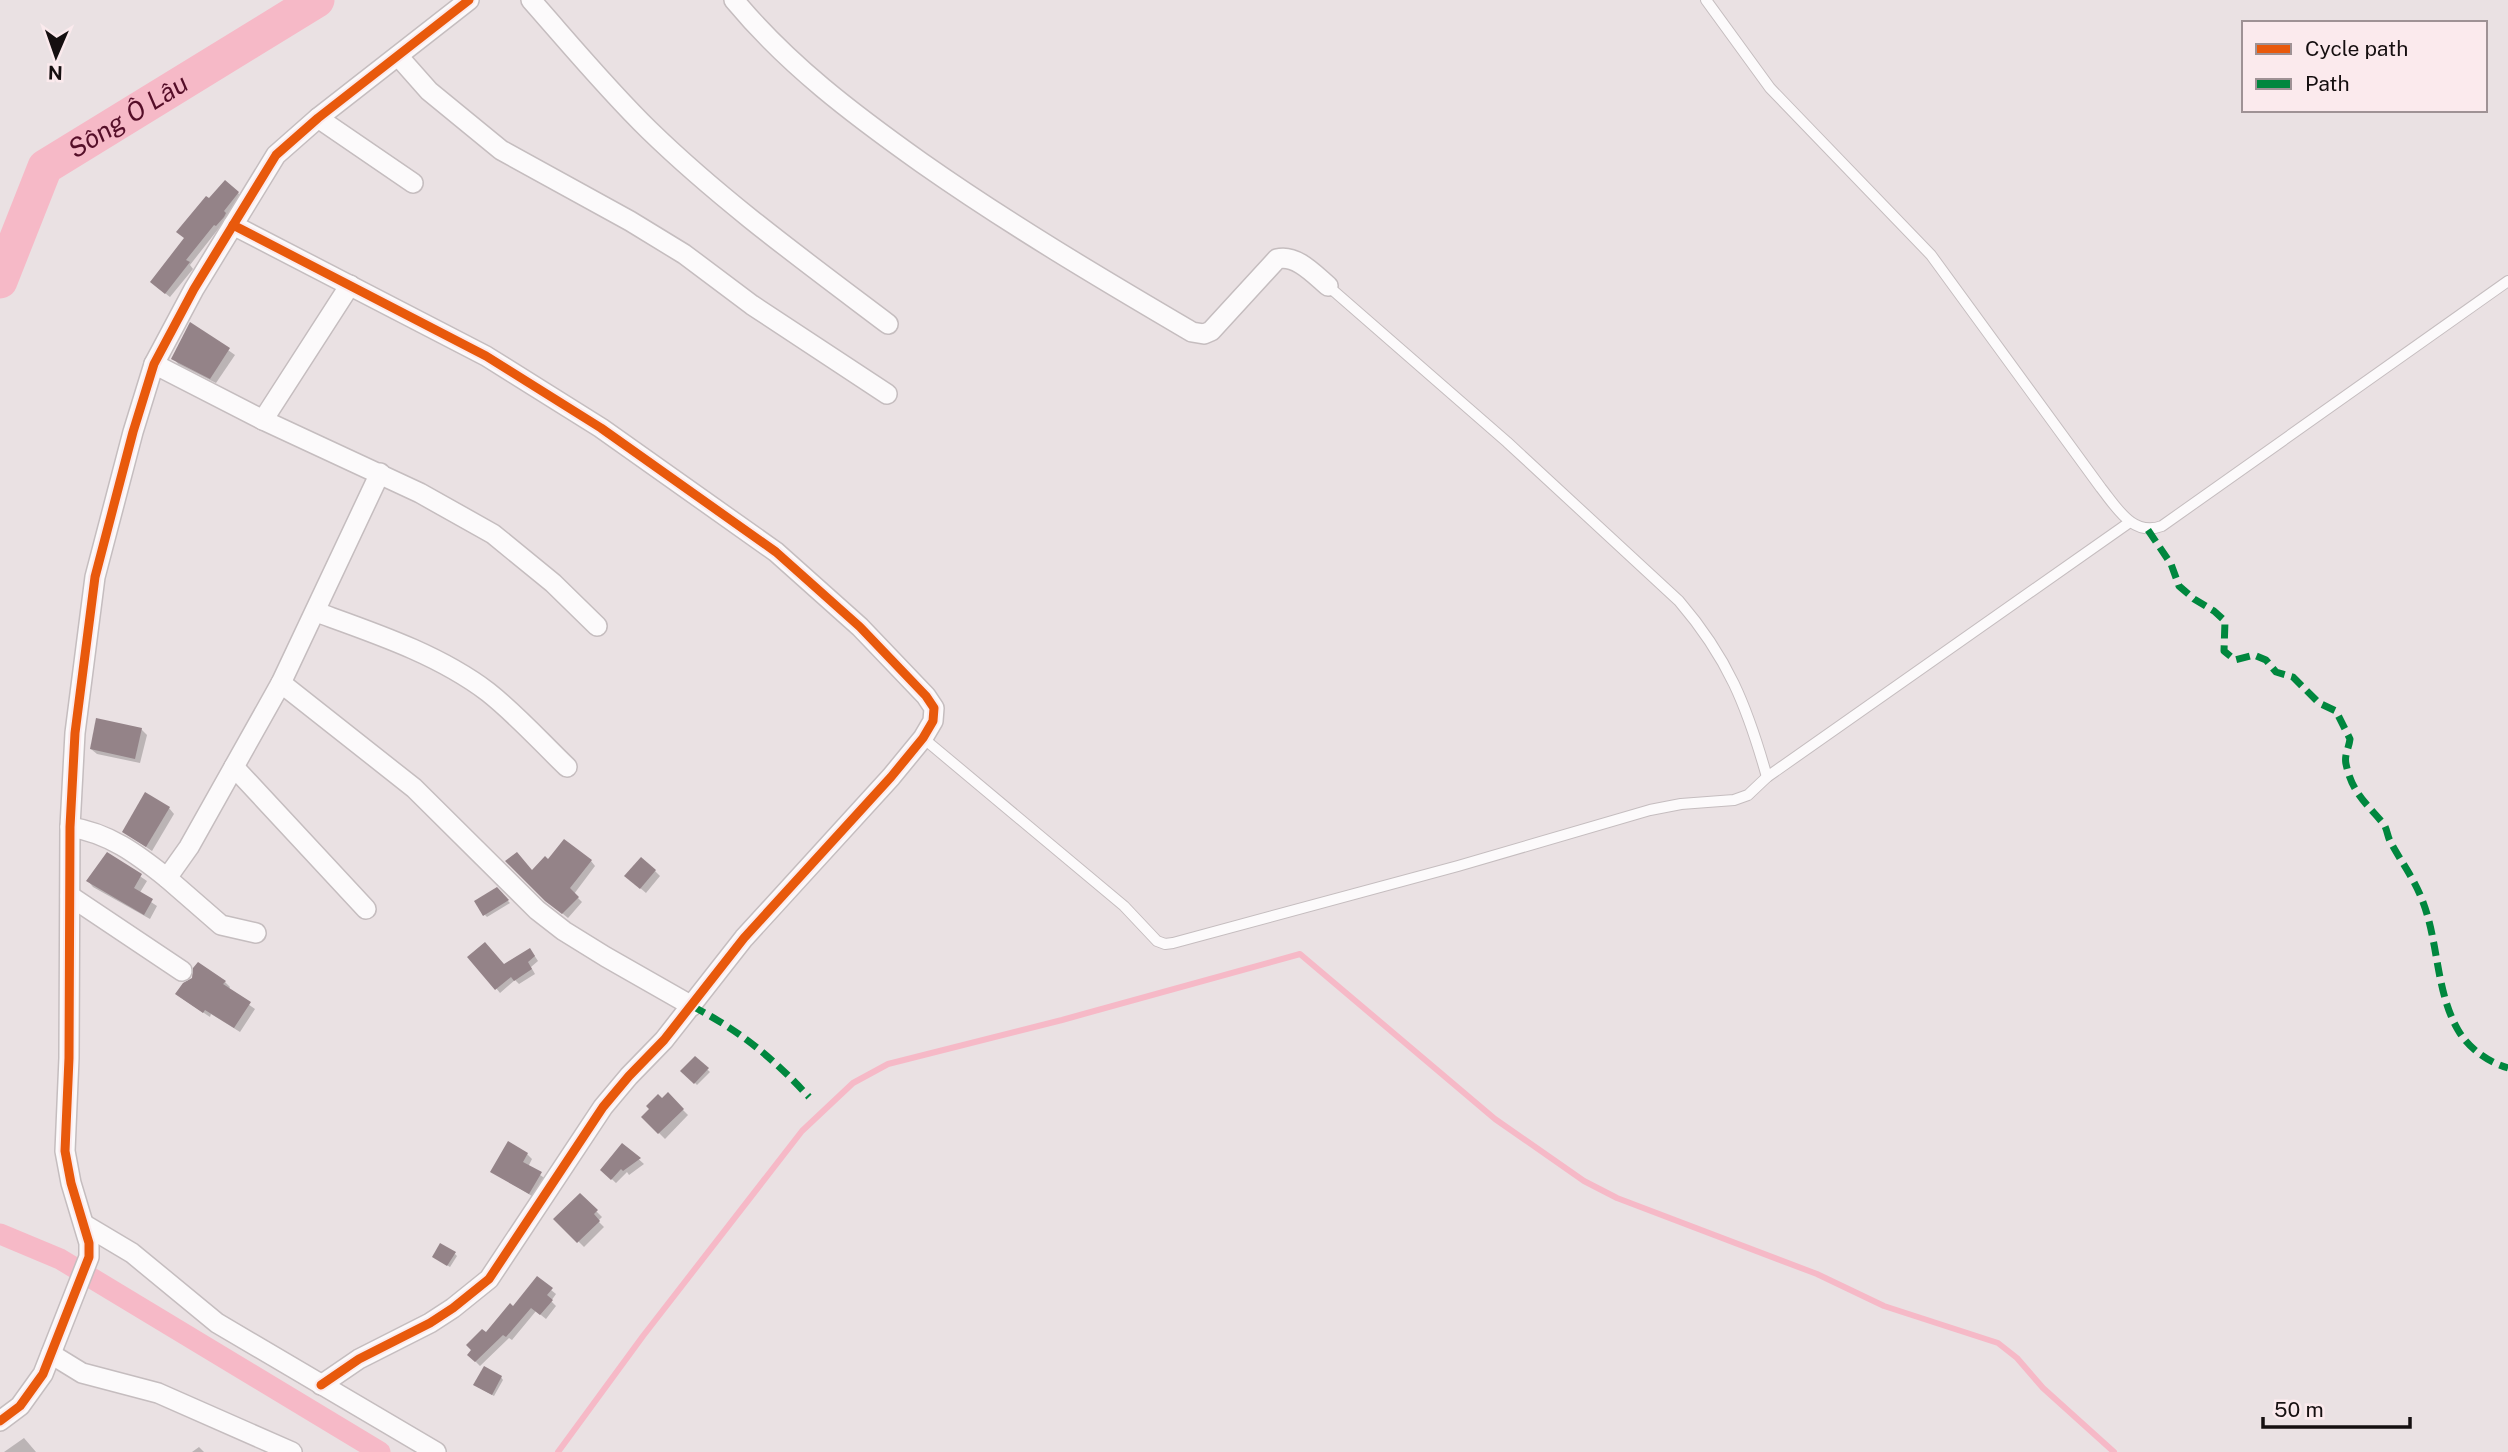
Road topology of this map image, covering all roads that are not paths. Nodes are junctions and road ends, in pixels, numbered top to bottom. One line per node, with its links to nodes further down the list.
1 (469, 0): 5 (street)
2 (531, 0): 12 (street)
3 (734, 0): 11 (street)
4 (1706, 0): 17 (lane)
5 (398, 56): 6 (street); 14 (street)
6 (318, 118): 7 (street); 8 (street)
7 (413, 183)
8 (233, 225): 10 (street); 13 (street)
9 (2508, 281): 17 (lane)
10 (350, 285): 15 (street); 21 (street)
11 (1328, 286): 24 (lane)
12 (888, 324)
13 (154, 364): 15 (street); 25 (street)
14 (887, 394)
15 (263, 420): 16 (street)
16 (380, 474): 18 (street); 19 (street)
17 (2130, 522): 24 (lane)
18 (316, 612): 20 (street); 22 (street)
19 (597, 626)
20 (281, 683): 23 (street); 31 (street)
21 (923, 738): 24 (lane); 31 (street)
22 (567, 766)
23 (234, 767): 26 (street); 28 (street)
24 (1767, 777)
25 (70, 827): 26 (street); 27 (street)
26 (167, 878): 29 (street)
27 (70, 896): 30 (street); 32 (street)
28 (366, 909)
29 (256, 933)
30 (182, 971)
31 (692, 1006): 34 (street)
32 (85, 1226): 33 (street); 34 (street)
33 (51, 1354): 35 (street); 36 (street)
34 (321, 1385): 37 (street)
35 (0, 1421)
36 (292, 1452)
37 (436, 1452)

